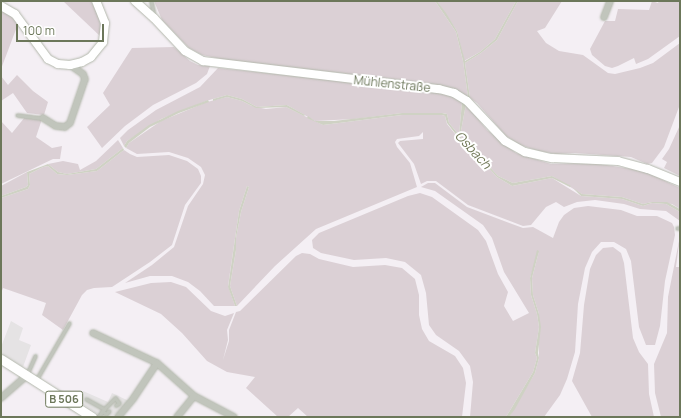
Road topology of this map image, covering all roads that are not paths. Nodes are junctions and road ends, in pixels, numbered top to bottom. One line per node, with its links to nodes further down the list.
1 (96, 1): 8 (street)
2 (135, 1): 7 (street, Mühlenstraße)
3 (151, 1): 7 (lane)
4 (610, 1): 6 (street)
5 (1, 6): 8 (street)
6 (604, 17)
7 (154, 18): 11 (street, Mühlenstraße)
8 (70, 65): 10 (street)
9 (17, 116): 10 (lane)
10 (43, 118)
11 (680, 182)
12 (69, 323): 18 (lane)
13 (93, 334): 16 (street)
14 (35, 356): 17 (lane)
15 (1, 359): 17 (main road, B 506)
16 (157, 363): 20 (street); 27 (street)
17 (27, 375): 18 (main road, B 506); 19 (street)
18 (36, 380): 25 (main road, B 506)
19 (2, 395)
20 (194, 396): 28 (street); 29 (street)
21 (86, 399): 23 (lane)
22 (118, 404): 23 (lane)
23 (103, 410): 24 (lane); 26 (lane)
24 (109, 411)
25 (92, 417)
26 (98, 417)
27 (118, 417)
28 (177, 417)
29 (234, 417)

